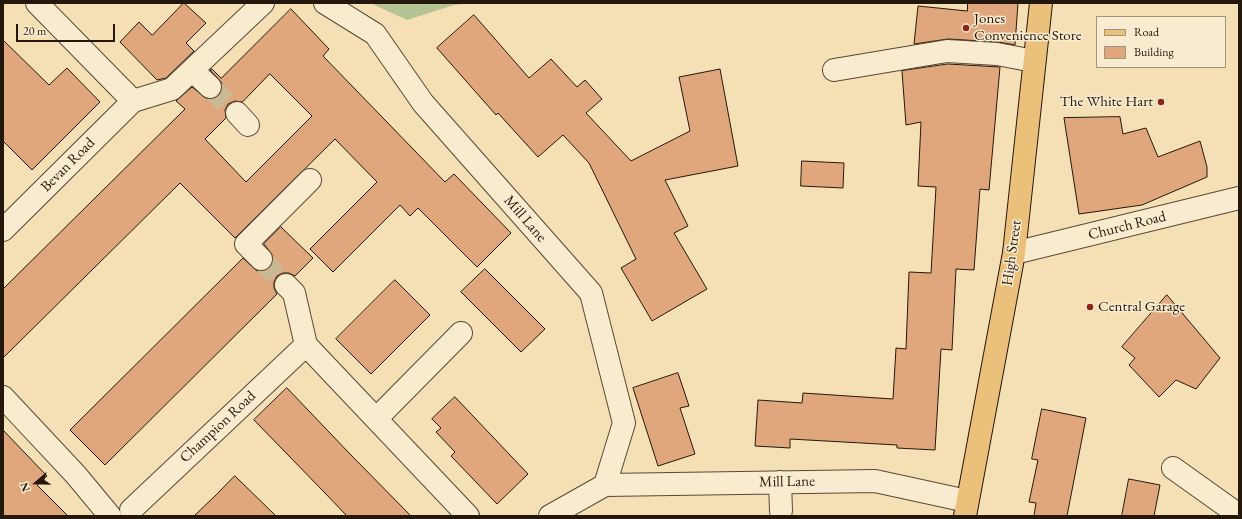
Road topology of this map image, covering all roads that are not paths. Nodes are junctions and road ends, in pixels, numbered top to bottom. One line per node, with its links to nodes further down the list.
1 (37, 3): 9 (street)
2 (263, 3): 6 (street, Bevan Road)
3 (325, 3): 22 (street, Mill Lane)
4 (1041, 3): 5 (main road, High Street)
5 (1034, 61): 7 (street); 13 (main road, High Street)
6 (192, 70): 8 (street); 9 (street, Bevan Road)
7 (834, 70)
8 (210, 87)
9 (133, 101): 12 (street, Bevan Road)
10 (310, 180): 14 (street)
11 (1239, 198): 13 (street, Church Road)
12 (3, 230)
13 (1014, 253): 23 (main road, High Street)
14 (261, 259)
15 (286, 285): 17 (street)
16 (461, 333): 19 (street)
17 (306, 344): 19 (street); 24 (street, Champion Road)
18 (3, 397): 27 (street)
19 (376, 419): 28 (street)
20 (1173, 468): 26 (street)
21 (780, 482): 22 (street, Mill Lane); 23 (street, Mill Lane); 25 (street)
22 (605, 485): 29 (street, Mill Lane)
23 (966, 509)
24 (131, 510)
25 (780, 511)
26 (1239, 515)
27 (110, 516)
28 (468, 516)
29 (550, 516)

